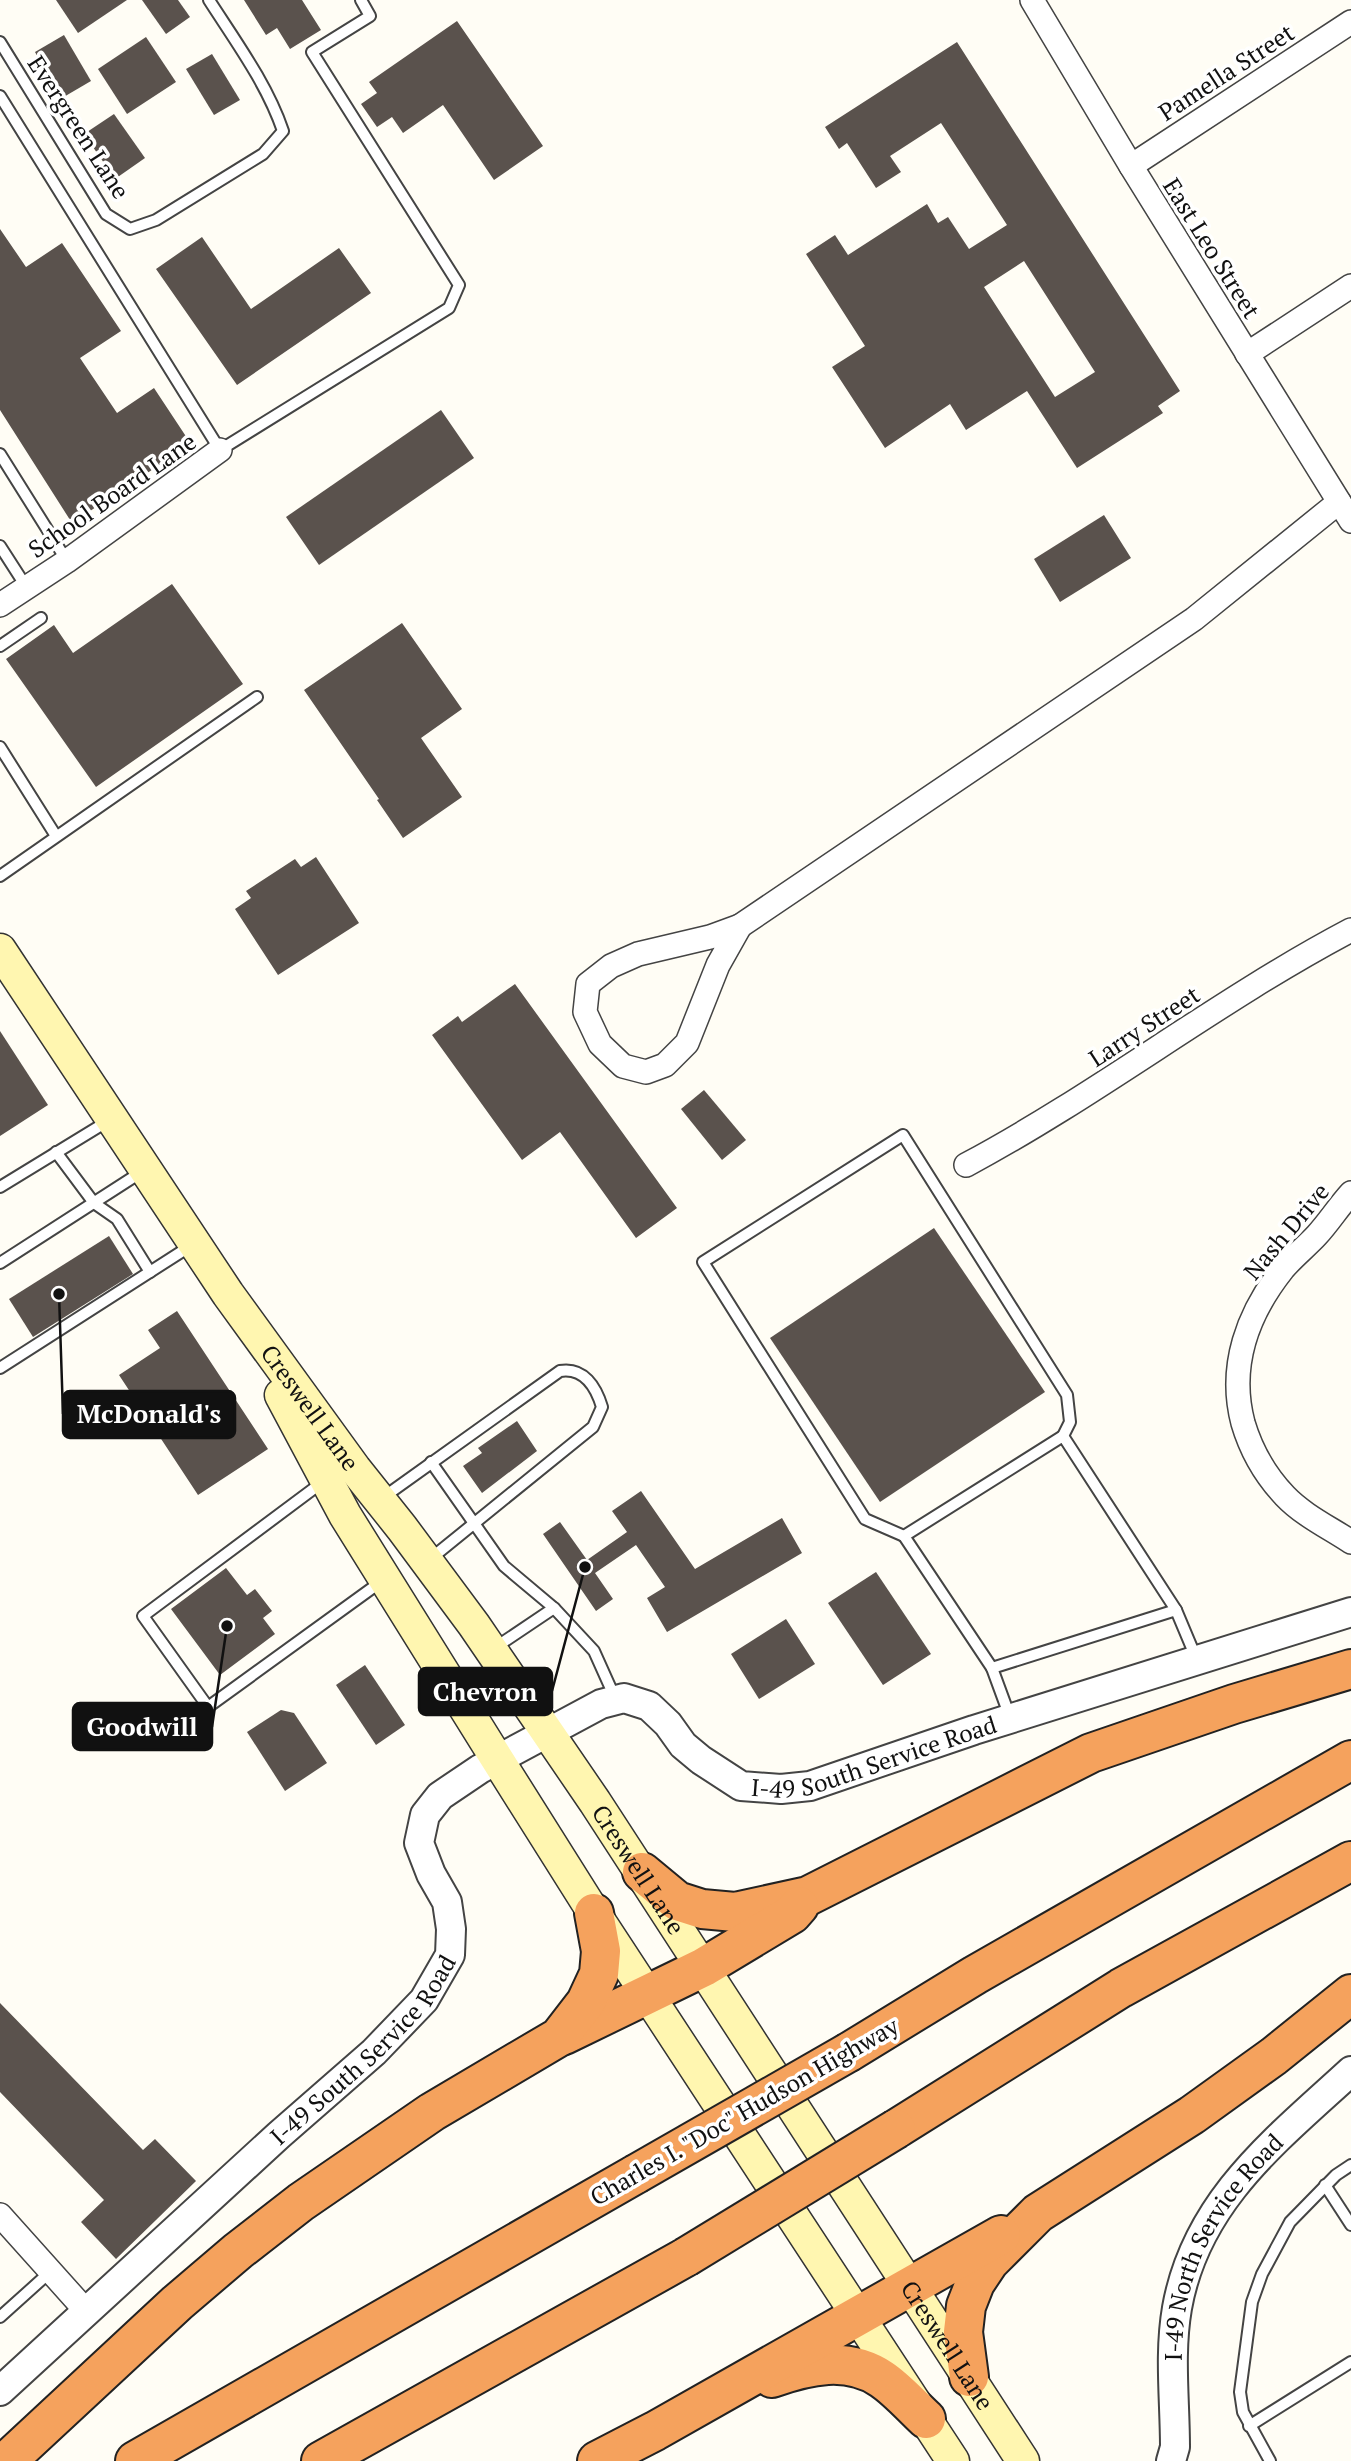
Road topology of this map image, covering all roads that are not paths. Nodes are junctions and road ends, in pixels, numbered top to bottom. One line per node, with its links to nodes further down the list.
1 (209, 0): 5 (lane, Evergreen Lane)
2 (360, 0): 10 (lane)
3 (1032, 0): 7 (street, East Leo Street)
4 (1351, 22): 7 (street, Pamella Street)
5 (0, 42)
6 (0, 96): 10 (lane)
7 (1131, 166): 9 (street, East Leo Street)
8 (1350, 290): 9 (street)
9 (1247, 354): 12 (street, East Leo Street)
10 (220, 450): 14 (street, School Board Lane)
11 (0, 454): 14 (lane)
12 (1345, 512): 23 (street)
13 (0, 546): 15 (lane)
14 (66, 561): 15 (street, School Board Lane)
15 (27, 587): 16 (street, School Board Lane)
16 (0, 605)
17 (41, 618): 18 (lane)
18 (0, 645)
19 (257, 697): 21 (lane)
20 (0, 747): 21 (lane)
21 (56, 836): 22 (lane)
22 (0, 876)
23 (740, 926): 23 (street)
24 (1351, 930): 28 (street, Larry Street)
25 (0, 950): 26 (main road, Creswell Lane)
26 (111, 1118): 27 (lane); 29 (main road, Creswell Lane)
27 (56, 1152): 30 (lane); 32 (lane)
28 (966, 1165)
29 (146, 1169): 32 (lane); 33 (main road, Creswell Lane)
30 (0, 1188)
31 (1351, 1193): 44 (street, Nash Drive)
32 (94, 1203): 34 (lane); 35 (lane)
33 (195, 1243): 35 (lane); 36 (main road, Creswell Lane)
34 (1, 1260)
35 (150, 1272): 37 (lane)
36 (228, 1294): 40 (main road, Creswell Lane); 41 (main road, Creswell Lane)
37 (0, 1368)
38 (1063, 1436): 43 (lane); 43 (lane); 48 (lane)
39 (431, 1462): 41 (lane); 42 (lane); 42 (lane)
40 (326, 1479): 46 (main road, Creswell Lane); 46 (lane)
41 (380, 1500): 45 (main road, Creswell Lane)
42 (474, 1523): 45 (lane); 47 (lane)
43 (904, 1536): 52 (lane)
44 (1351, 1542)
45 (427, 1562): 50 (main road, Creswell Lane)
46 (385, 1579): 57 (main road, Creswell Lane)
47 (554, 1608): 50 (lane); 54 (lane)
48 (1176, 1610): 51 (lane); 52 (lane)
49 (1351, 1612): 51 (street, I-49 South Service Road)
50 (491, 1650): 56 (main road, Creswell Lane)
51 (1197, 1660): 55 (street, I-49 South Service Road)
52 (992, 1668): 55 (lane)
53 (1351, 1670): 61 (highway)
54 (616, 1700): 55 (street, I-49 South Service Road); 56 (street, I-49 South Service Road)
55 (1010, 1719)
56 (547, 1733): 57 (street, I-49 South Service Road); 60 (main road, Creswell Lane)
57 (497, 1759): 62 (main road, Creswell Lane); 75 (street, I-49 South Service Road)
58 (1351, 1760): 85 (highway, Charles I. "Doc" Hudson Highway, bridge)
59 (1351, 1861): 86 (highway, bridge)
60 (642, 1872): 61 (highway); 63 (main road, Creswell Lane)
61 (808, 1896): 63 (highway)
62 (594, 1913): 64 (main road, Creswell Lane); 66 (highway)
63 (704, 1967): 64 (highway); 74 (main road, Creswell Lane)
64 (648, 1994): 66 (highway); 76 (main road, Creswell Lane)
65 (1351, 1994): 70 (highway)
66 (559, 2037): 84 (highway)
67 (1351, 2071): 90 (street, I-49 North Service Road)
68 (1351, 2165): 69 (lane)
69 (1325, 2185): 72 (lane); 83 (lane)
70 (1038, 2213): 74 (highway); 79 (highway)
71 (0, 2216): 73 (street)
72 (1351, 2225)
73 (50, 2272): 75 (street); 77 (lane)
74 (909, 2286): 76 (highway); 79 (main road, Creswell Lane)
75 (87, 2312): 80 (street, I-49 South Service Road)
76 (857, 2315): 81 (highway); 82 (main road, Creswell Lane)
77 (0, 2317)
78 (1351, 2362): 83 (lane)
79 (969, 2377): 89 (main road, Creswell Lane)
80 (0, 2391)
81 (702, 2405): 82 (highway); 87 (highway)
82 (926, 2419): 88 (main road, Creswell Lane)
83 (1249, 2426): 91 (lane)
84 (7, 2461)
85 (135, 2461)
86 (321, 2461)
87 (597, 2461)
88 (953, 2461)
89 (1023, 2461)
90 (1171, 2461)
91 (1270, 2461)

